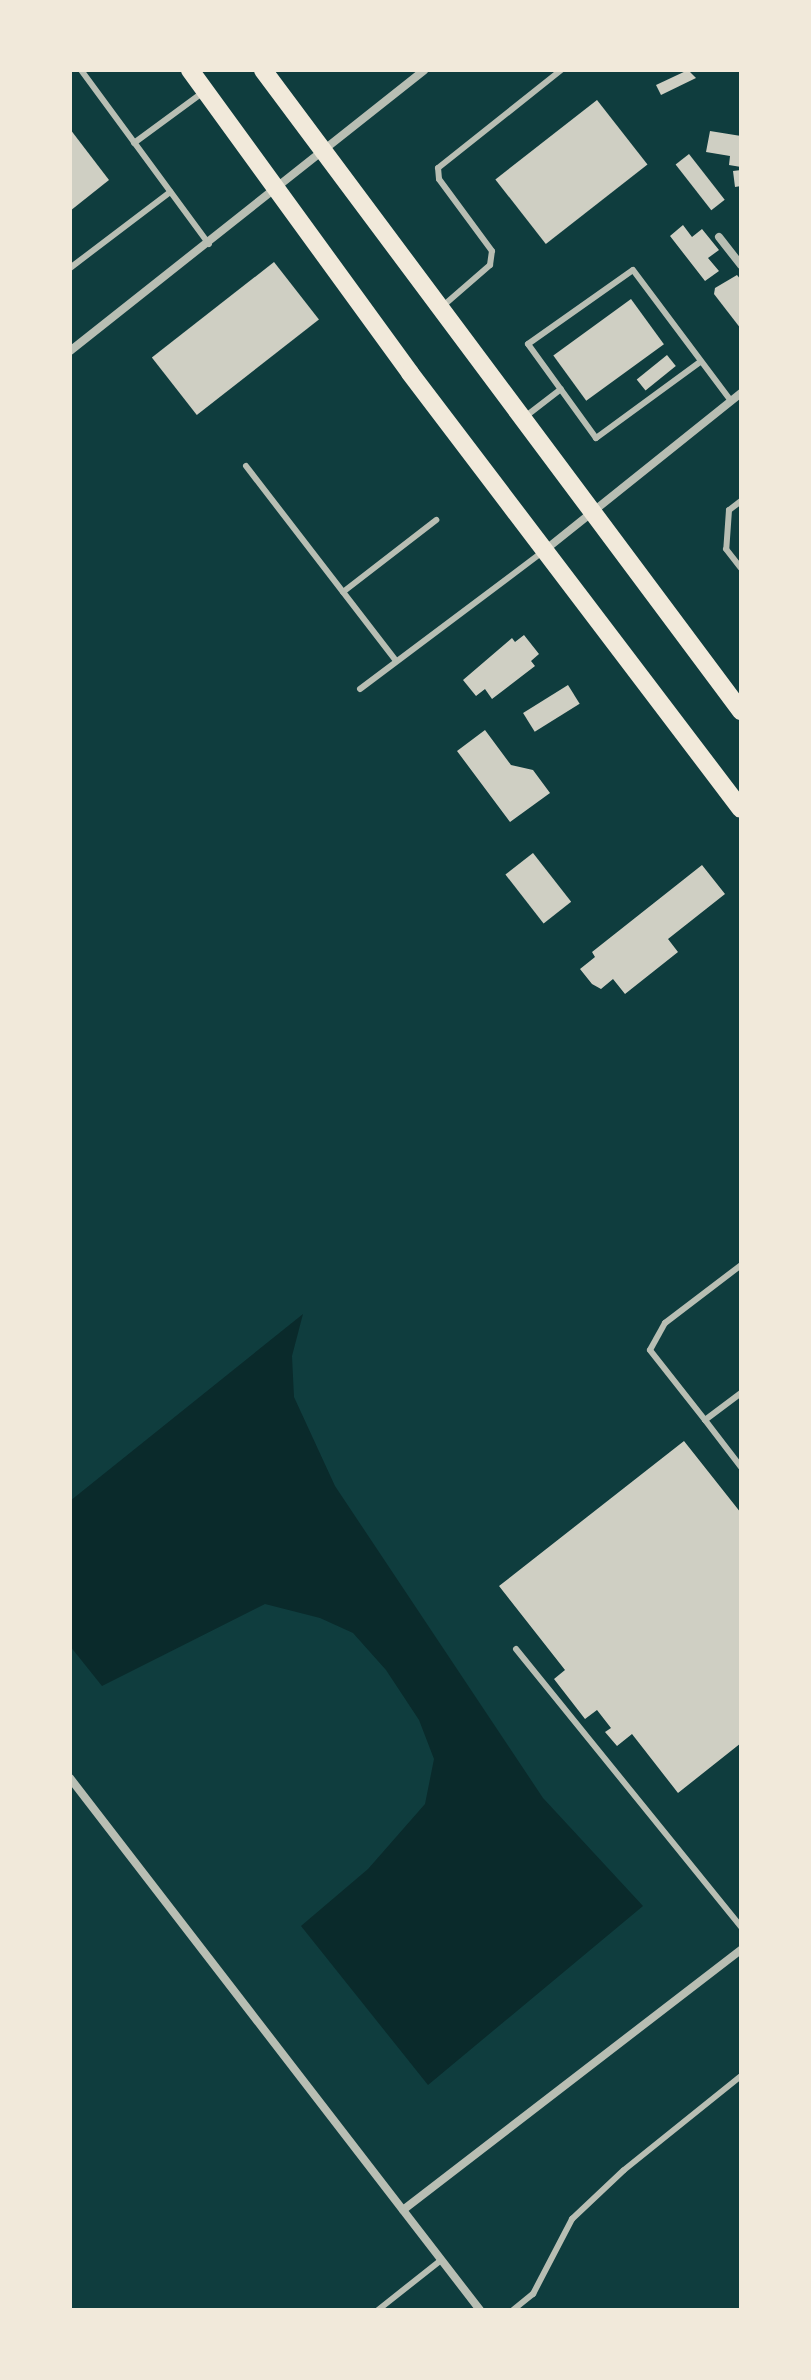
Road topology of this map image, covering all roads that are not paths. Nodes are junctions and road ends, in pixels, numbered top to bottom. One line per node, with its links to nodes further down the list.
1 (81, 70): 7 (lane)
2 (190, 70): 6 (main road)
3 (263, 70): 8 (main road)
4 (424, 70): 8 (street)
5 (561, 70): 15 (lane)
6 (205, 91): 7 (lane); 9 (main road)
7 (134, 143): 10 (lane)
8 (319, 149): 9 (street); 15 (main road)
9 (272, 187): 12 (street); 26 (main road)
10 (170, 192): 12 (lane); 14 (lane)
11 (719, 237): 13 (street)
12 (209, 244): 16 (street)
13 (741, 265)
14 (70, 268)
15 (438, 310): 21 (main road)
16 (70, 351)
17 (700, 362): 18 (lane); 18 (lane); 20 (lane)
18 (561, 389): 21 (lane)
19 (741, 393): 20 (street)
20 (731, 401): 24 (street)
21 (521, 420): 24 (main road)
22 (246, 466): 28 (lane)
23 (741, 501): 27 (lane)
24 (590, 514): 26 (street); 31 (main road)
25 (436, 520): 28 (lane)
26 (544, 551): 29 (lane); 32 (main road)
27 (741, 568)
28 (343, 592): 29 (lane)
29 (396, 661): 30 (lane)
30 (360, 689)
31 (741, 711)
32 (741, 809)
33 (741, 1265): 35 (lane)
34 (741, 1393): 35 (lane)
35 (705, 1420): 36 (lane)
36 (741, 1467)
37 (516, 1649): 39 (lane)
38 (70, 1778): 42 (street)
39 (741, 1927)
40 (741, 1950): 42 (street)
41 (741, 2076): 46 (lane)
42 (403, 2210): 43 (street)
43 (441, 2260): 44 (lane); 45 (street)
44 (378, 2310)
45 (480, 2310)
46 (513, 2310)

